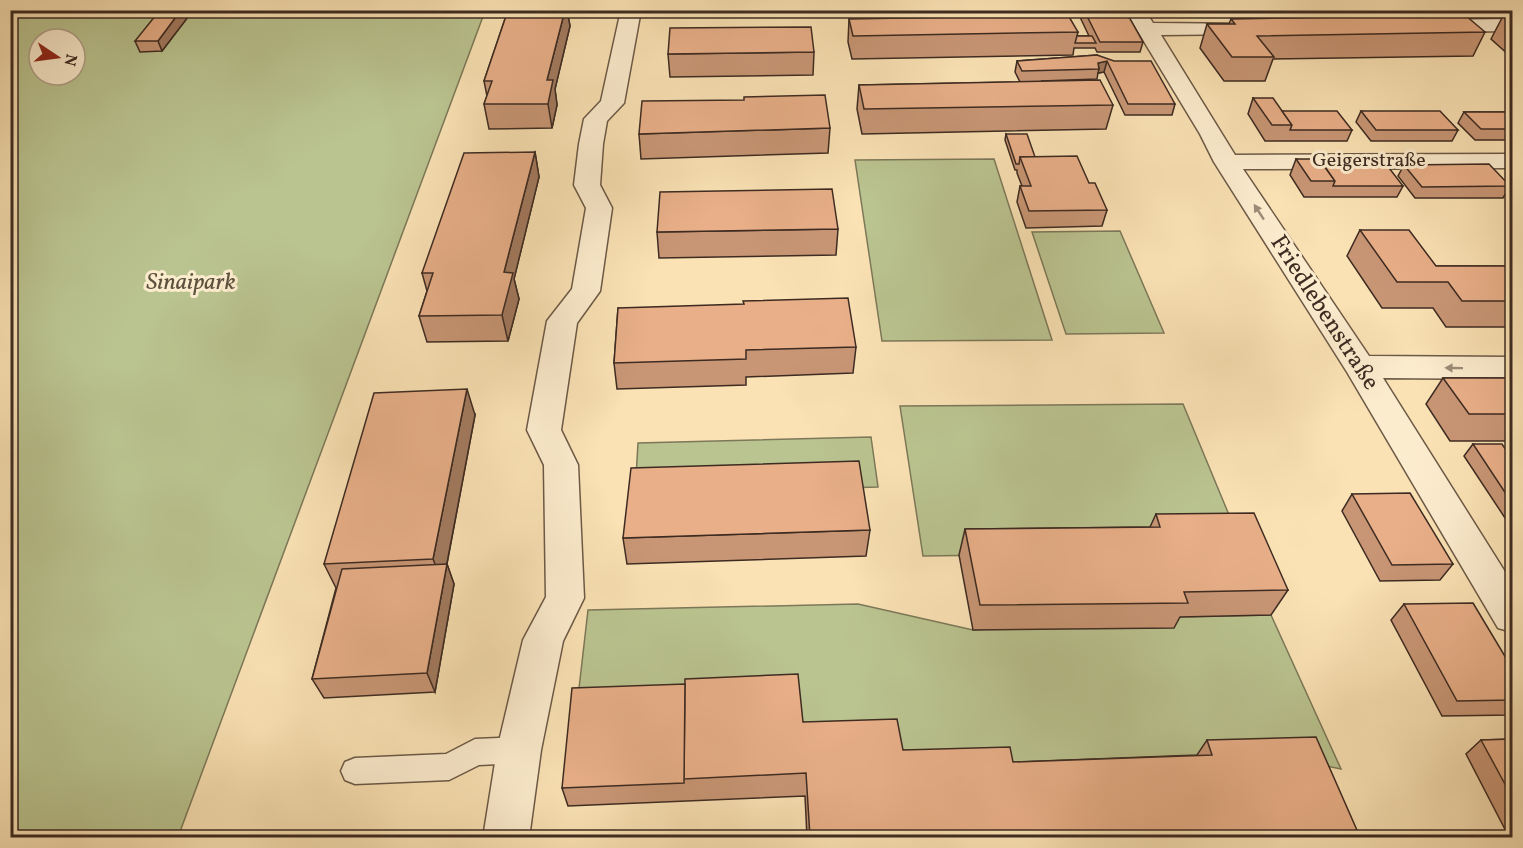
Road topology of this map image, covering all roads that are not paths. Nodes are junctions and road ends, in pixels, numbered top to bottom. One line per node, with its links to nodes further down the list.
1 (631, 10): 11 (street)
2 (1140, 20): 5 (street); 7 (street, Friedlebenstraße)
3 (1512, 25): 4 (street)
4 (1413, 26)
5 (1273, 28)
6 (1512, 161): 7 (street, Geigerstraße)
7 (1226, 162): 8 (street, Friedlebenstraße, one-way to 7)
8 (1360, 367): 9 (street, one-way to 8); 10 (street, Friedlebenstraße)
9 (1512, 368)
10 (1512, 616)
11 (519, 750): 12 (lane); 13 (street)
12 (355, 771)
13 (509, 835)

